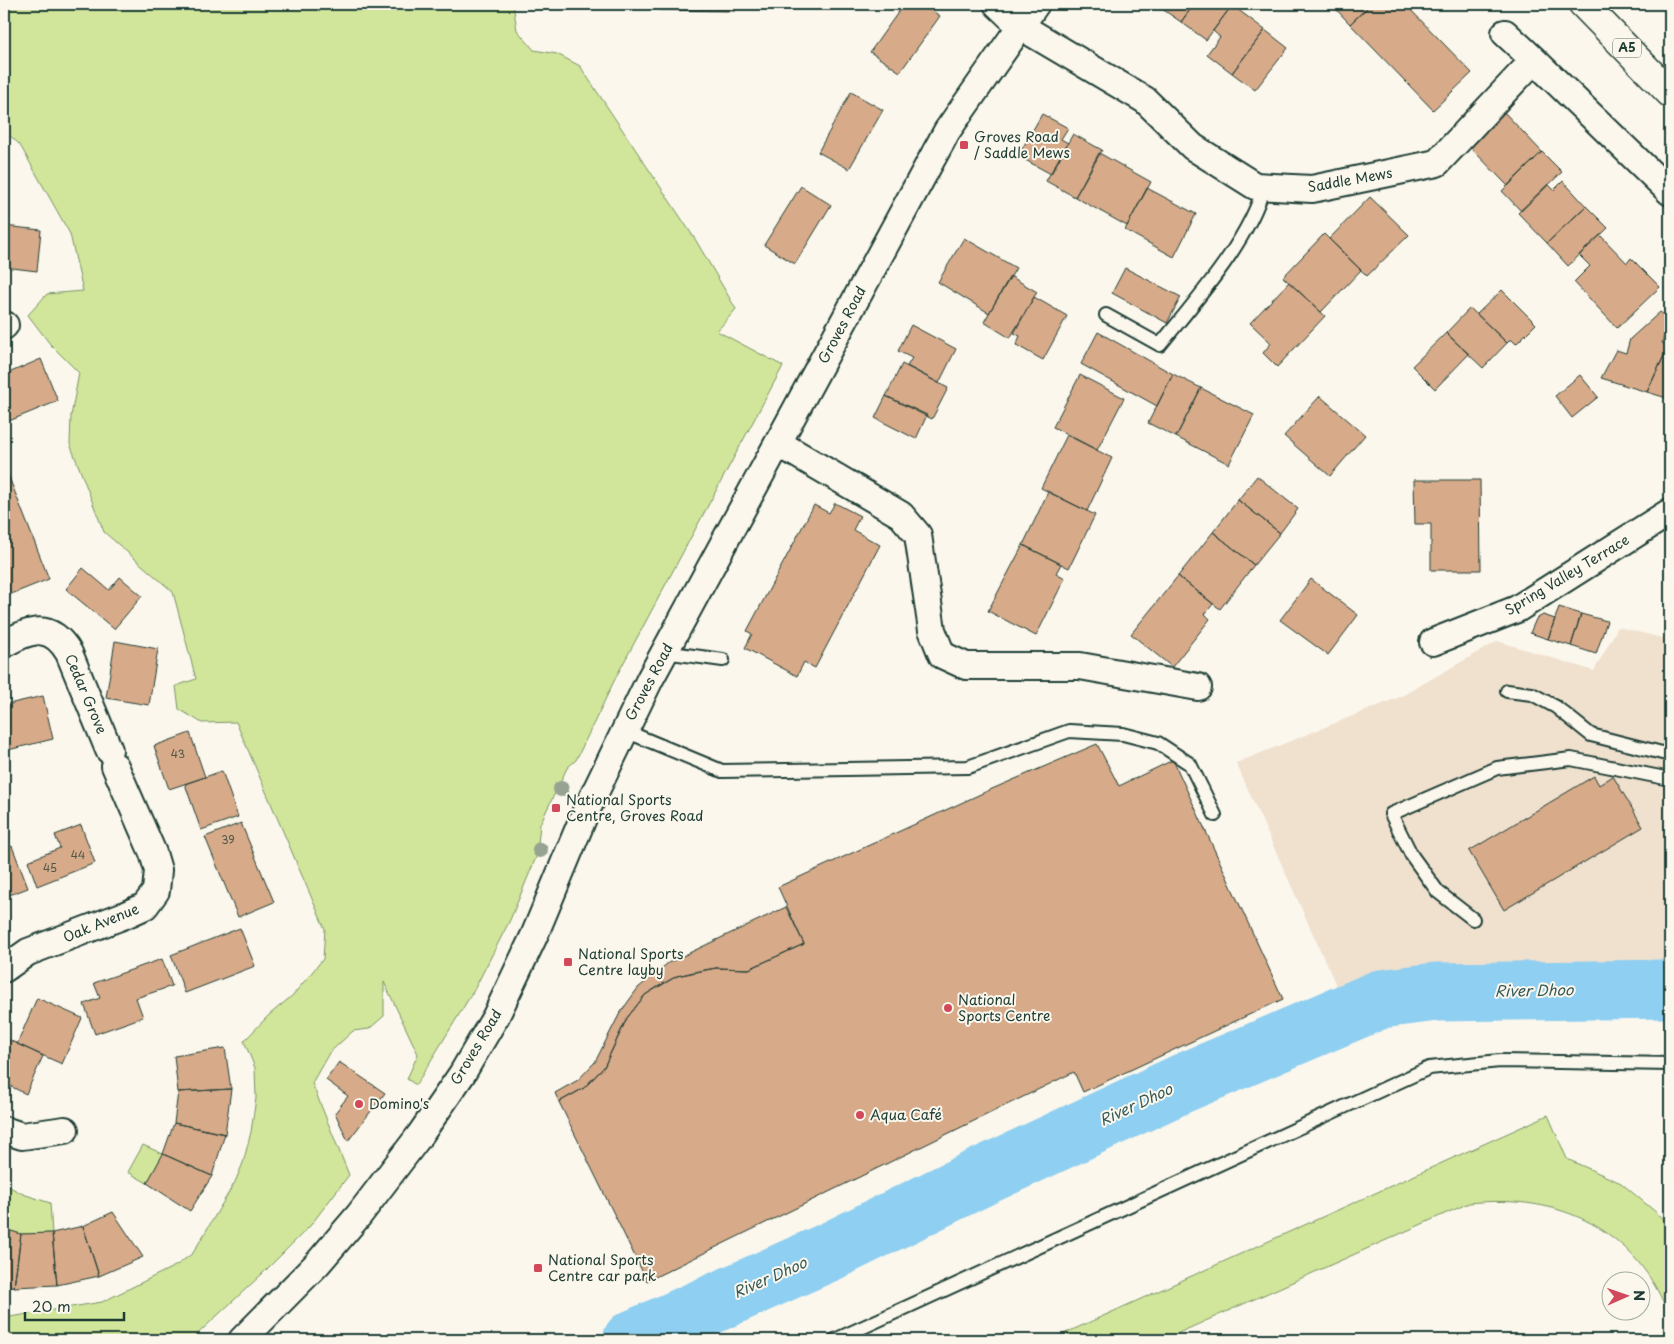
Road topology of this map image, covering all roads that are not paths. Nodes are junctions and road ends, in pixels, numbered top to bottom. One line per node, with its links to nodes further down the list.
1 (997, 4): 4 (street, Saddle Mews)
2 (1036, 4): 4 (street, Groves Road)
3 (1583, 4): 7 (highway, A5)
4 (1020, 26): 8 (street, Saddle Mews); 11 (street, Groves Road)
5 (1505, 33): 6 (street)
6 (1534, 60): 8 (street, Saddle Mews); 9 (street)
7 (1670, 93)
8 (1264, 186): 10 (lane)
9 (1670, 192)
10 (1106, 315)
11 (778, 443): 15 (street, Groves Road); 17 (street)
12 (1670, 512): 13 (street, Spring Valley Terrace)
13 (1433, 642)
14 (4, 644): 21 (street, Cedar Grove)
15 (664, 652): 16 (lane); 19 (street, Groves Road)
16 (723, 660)
17 (1198, 687)
18 (1507, 691): 20 (lane)
19 (624, 730): 23 (lane); 29 (street, Groves Road)
20 (1670, 755)
21 (112, 758): 25 (street, Oak Avenue)
22 (1670, 778): 24 (lane)
23 (1215, 815)
24 (1473, 919)
25 (4, 969)
26 (1670, 1064): 30 (lane)
27 (4, 1130): 28 (street)
28 (64, 1130)
29 (242, 1340)
30 (835, 1340)

